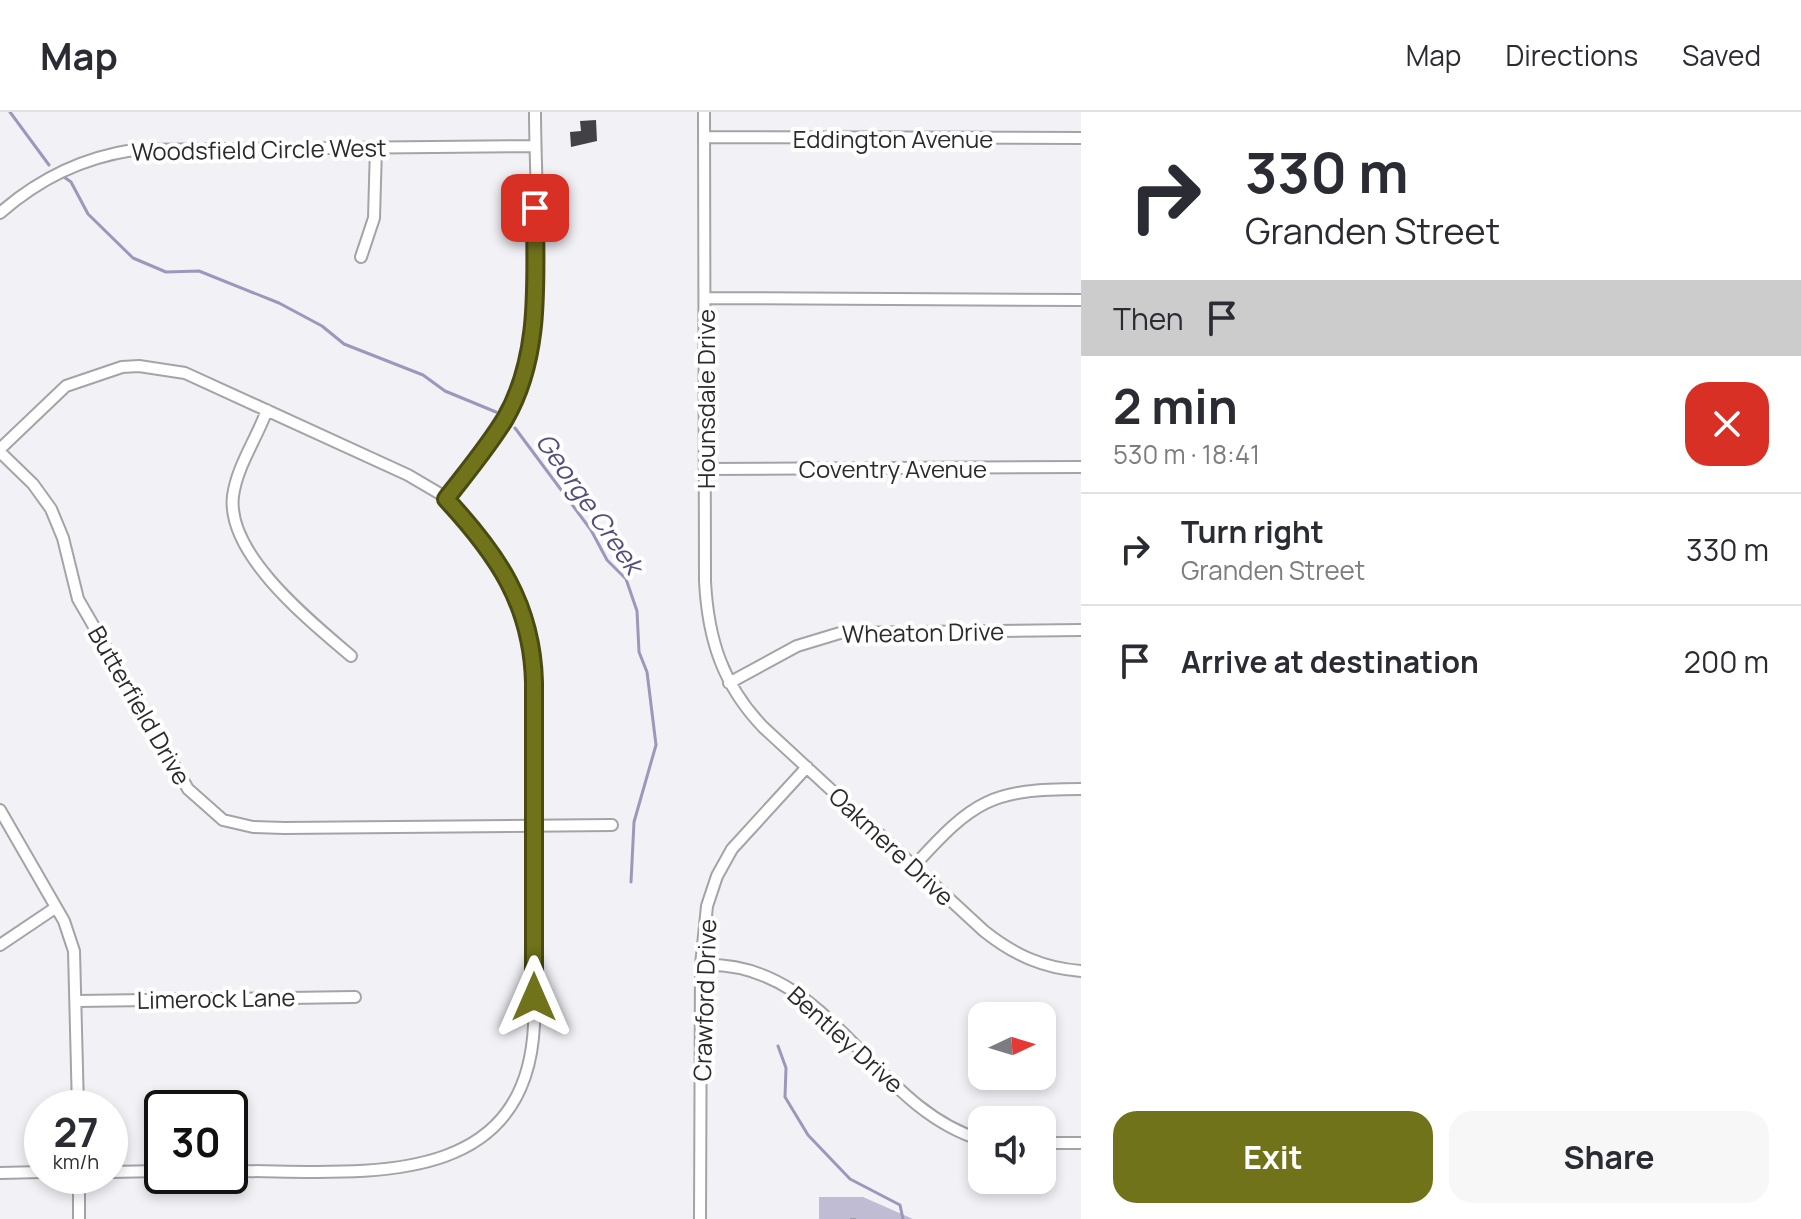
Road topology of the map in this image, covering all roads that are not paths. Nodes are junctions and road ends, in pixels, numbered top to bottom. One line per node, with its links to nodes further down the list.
1 (535, 112): 5 (street)
2 (704, 112): 3 (street, Hounsdale Drive)
3 (704, 137): 4 (street, Eddington Avenue); 9 (street, Hounsdale Drive)
4 (1081, 138)
5 (535, 146): 6 (street, Woodsfield Circle West); 15 (street)
6 (376, 147): 7 (street, Woodsfield Circle West); 8 (street)
7 (0, 213)
8 (361, 257)
9 (705, 298): 10 (street); 14 (street, Hounsdale Drive)
10 (1081, 300)
11 (267, 410): 12 (street); 15 (street); 17 (street)
12 (0, 450): 23 (street, Butterfield Drive)
13 (1081, 467): 14 (street, Coventry Avenue)
14 (705, 469): 18 (street, Hounsdale Drive)
15 (446, 499): 23 (street)
16 (1081, 630): 18 (street, Wheaton Drive)
17 (351, 656)
18 (729, 683): 19 (street, Oakmere Drive)
19 (807, 767): 24 (street, Oakmere Drive); 27 (street, Crawford Drive)
20 (1081, 789): 24 (street)
21 (0, 810): 25 (street)
22 (612, 825): 23 (street, Butterfield Drive)
23 (534, 827): 35 (street)
24 (914, 866): 28 (street, Oakmere Drive)
25 (55, 908): 26 (street); 30 (street)
26 (0, 945)
27 (701, 965): 32 (street, Bentley Drive); 40 (street, Crawford Drive)
28 (1081, 971)
29 (355, 997): 30 (street, Limerock Lane)
30 (77, 1001): 31 (street)
31 (78, 1090)
32 (968, 1135)
33 (1056, 1143): 34 (street)
34 (1081, 1143)
35 (248, 1171)
36 (24, 1172): 37 (street)
37 (0, 1173)
38 (79, 1194): 39 (street)
39 (79, 1219)
40 (700, 1219)

